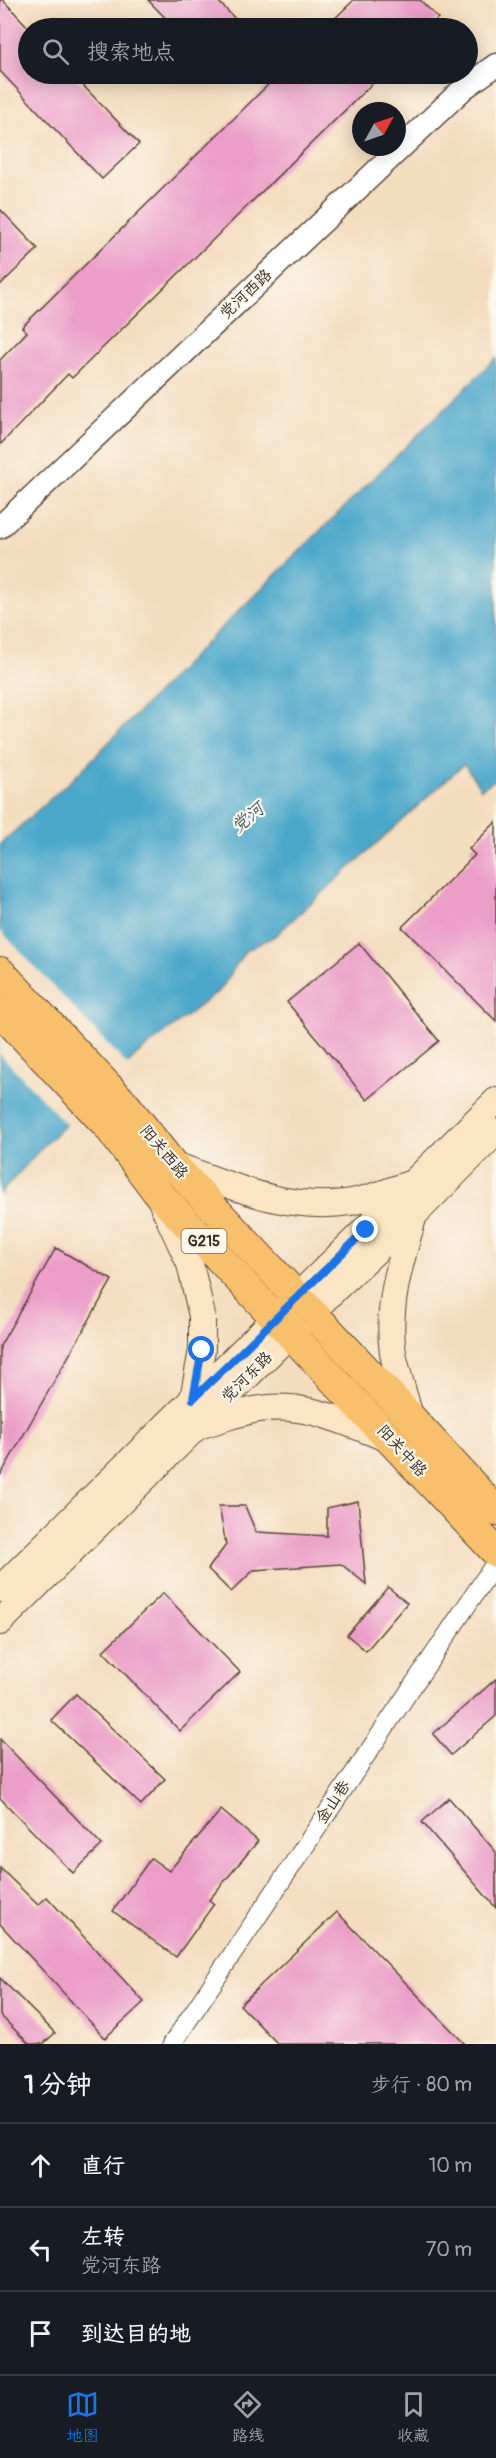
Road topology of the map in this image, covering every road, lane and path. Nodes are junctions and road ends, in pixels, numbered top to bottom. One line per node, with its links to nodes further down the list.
1 (496, 65): 2 (street, 党河西路)
2 (478, 78)
3 (470, 84): 4 (street, 党河西路)
4 (0, 527)
5 (0, 972): 8 (highway, 阳关西路 / G215)
6 (0, 1011): 8 (highway, 阳关西路 / G215)
7 (496, 1101): 11 (main road, 党河东路)
8 (117, 1116): 10 (highway, 阳关西路 / G215); 12 (highway, 阳关西路 / G215)
9 (496, 1132): 13 (main road, 党河东路)
10 (172, 1164): 11 (main road); 14 (highway, 阳关西路 / G215)
11 (412, 1183): 14 (main road, 党河东路)
12 (158, 1193): 15 (highway, 阳关西路 / G215); 16 (main road)
13 (415, 1215): 14 (main road, 党河东路); 17 (main road)
14 (313, 1313): 15 (main road, 党河东路); 17 (highway, 阳关中路 / G215)
15 (292, 1334): 16 (main road, 党河东路); 18 (main road, 党河东路); 19 (highway, 阳关中路 / G215)
16 (193, 1399): 23 (main road, 党河东路)
17 (410, 1417): 20 (highway, 阳关中路 / G215)
18 (196, 1427): 19 (main road); 24 (main road, 党河东路)
19 (392, 1440): 21 (highway, 阳关中路 / G215)
20 (496, 1511)
21 (496, 1552)
22 (496, 1562): 25 (street, 金山巷)
23 (0, 1589)
24 (0, 1622)
25 (172, 2044)

